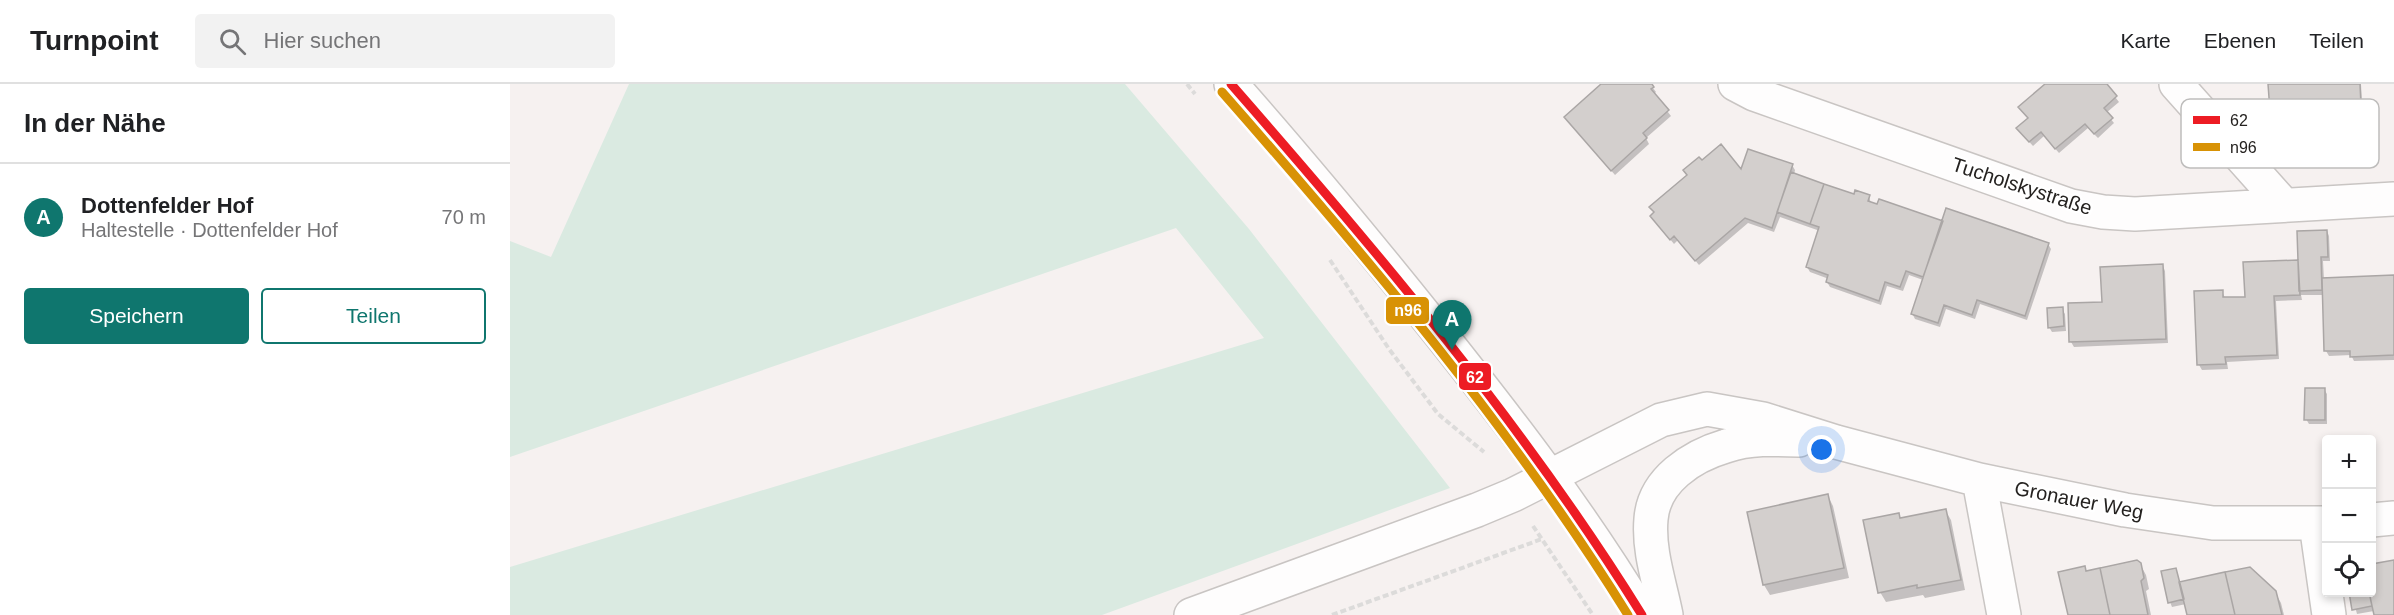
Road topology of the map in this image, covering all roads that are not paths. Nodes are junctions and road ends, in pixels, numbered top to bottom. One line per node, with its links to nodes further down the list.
1 (1231, 84): 9 (street)
2 (1735, 84): 7 (street, Tucholskystraße)
3 (2176, 84): 4 (street)
4 (2189, 99)
5 (2251, 168): 7 (street)
6 (2394, 199): 7 (street, Tucholskystraße)
7 (2284, 205)
8 (1836, 442): 9 (street, Gronauer Weg); 10 (street, Gronauer Weg); 17 (street, Gronauer Weg)
9 (1551, 476): 15 (street, Gronauer Weg); 16 (street)
10 (1979, 480): 13 (street, Gronauer Weg); 14 (street)
11 (2394, 518): 12 (street)
12 (2376, 520)
13 (2321, 524): 18 (street)
14 (1999, 614)
15 (1191, 615)
16 (1642, 615)
17 (1666, 615)
18 (2329, 615)

